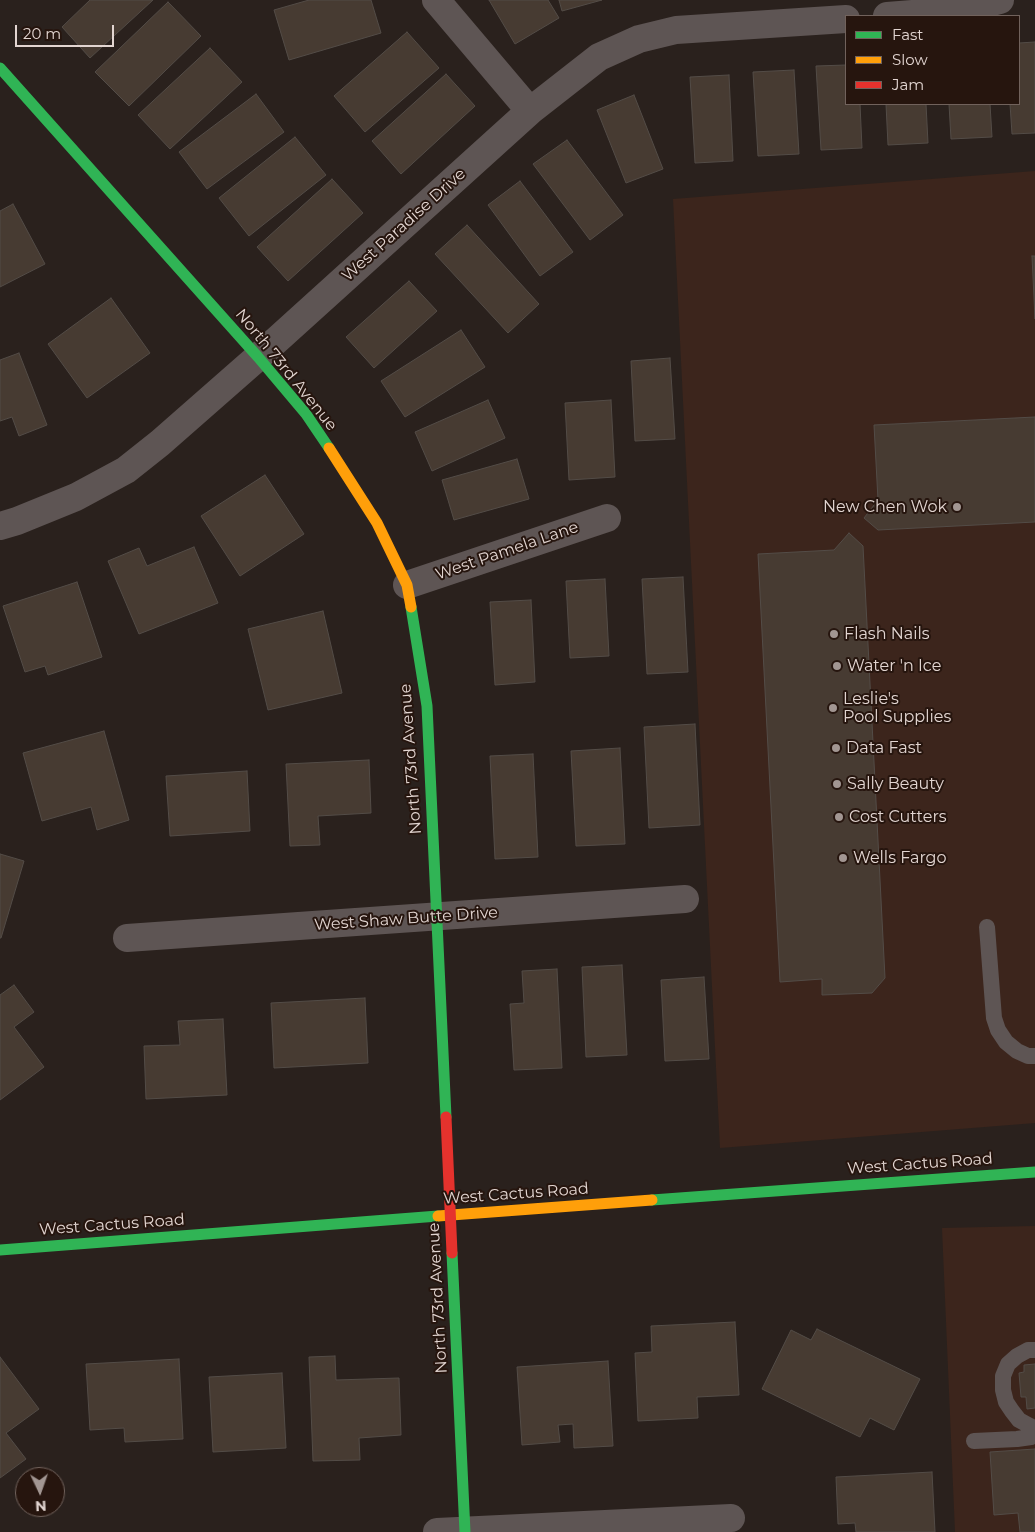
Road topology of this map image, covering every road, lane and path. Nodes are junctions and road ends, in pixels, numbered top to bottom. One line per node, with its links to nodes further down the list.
1 (436, 0): 6 (street)
2 (1000, 0): 3 (street)
3 (900, 15)
4 (845, 19): 6 (street, West Paradise Drive)
5 (1, 71): 7 (street, North 73rd Avenue)
6 (530, 110): 7 (street, West Paradise Drive)
7 (258, 357): 9 (street, West Paradise Drive); 10 (street, North 73rd Avenue)
8 (607, 518): 10 (street, West Pamela Lane)
9 (0, 526)
10 (407, 585): 12 (street, North 73rd Avenue)
11 (684, 899): 12 (street, West Shaw Butte Drive)
12 (437, 916): 14 (street, West Shaw Butte Drive); 17 (street, North 73rd Avenue)
13 (987, 927): 15 (lane)
14 (126, 938)
15 (1035, 1056)
16 (1035, 1172): 17 (street, West Cactus Road)
17 (450, 1216): 18 (street, West Cactus Road); 24 (street, North 73rd Avenue)
18 (0, 1250)
19 (1035, 1350): 20 (lane)
20 (1035, 1428)
21 (1035, 1434): 22 (lane)
22 (974, 1441)
23 (731, 1518): 24 (street)
24 (465, 1531): 25 (street)
25 (437, 1532)

